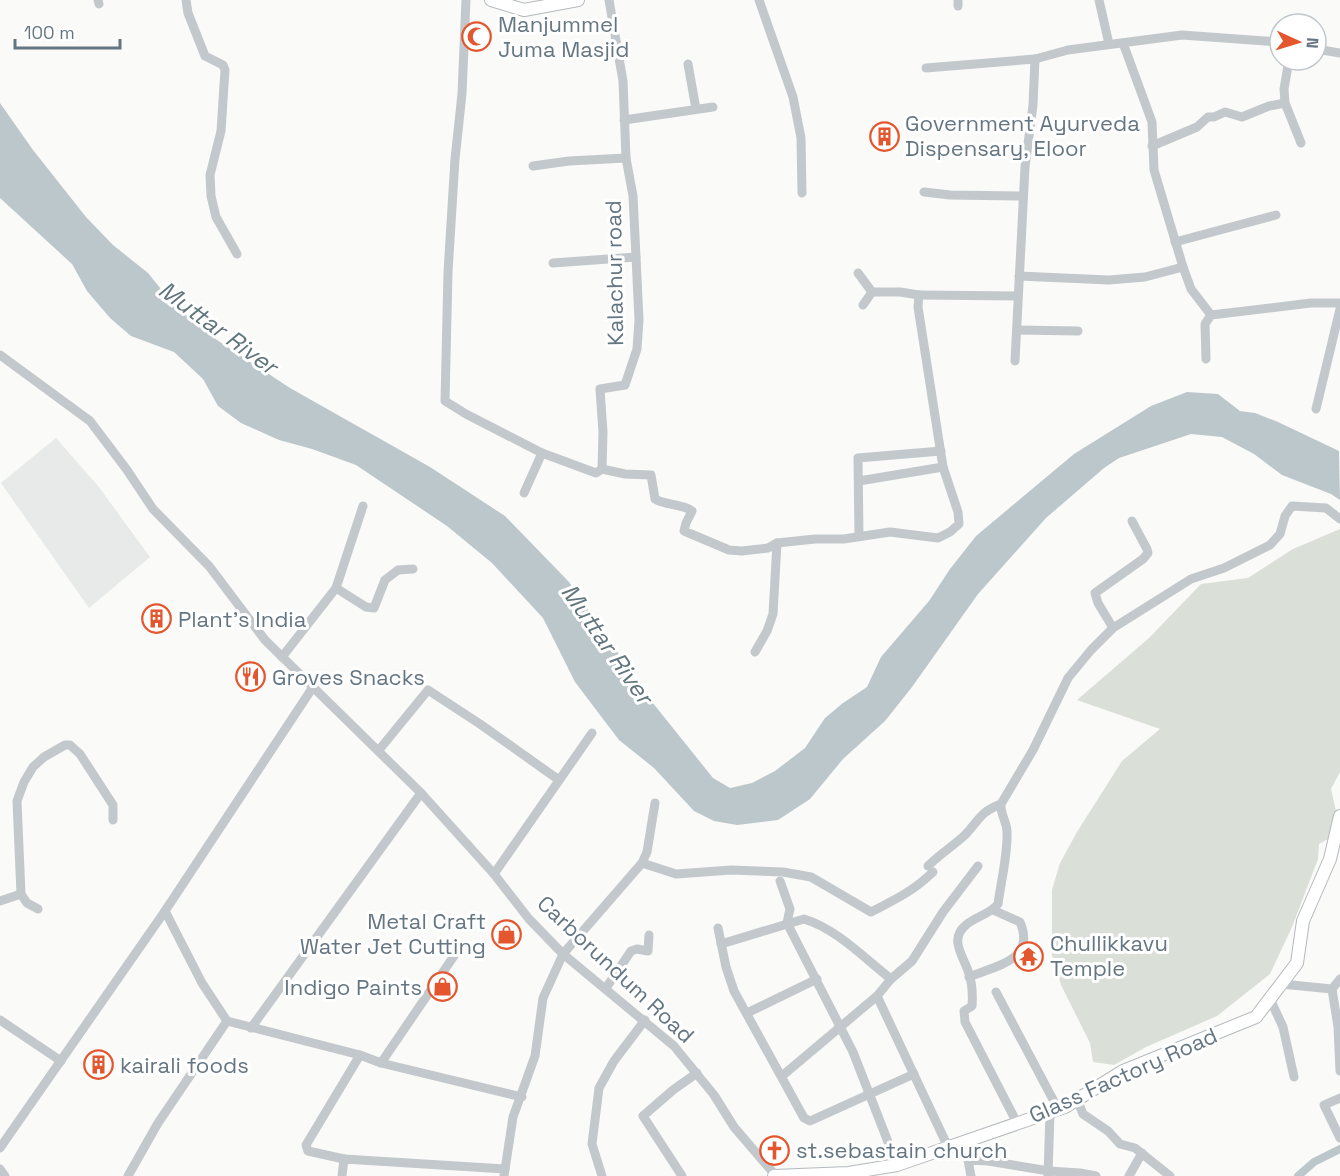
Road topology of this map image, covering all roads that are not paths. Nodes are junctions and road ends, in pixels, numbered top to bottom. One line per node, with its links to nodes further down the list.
1 (186, 0): 28 (street)
2 (466, 0): 48 (street)
3 (491, 0): 4 (main road)
4 (578, 0)
5 (609, 0): 18 (street, Kalachur road)
6 (759, 0): 24 (street)
7 (1099, 0): 10 (street)
8 (1268, 41): 9 (street)
9 (1123, 43): 10 (street); 20 (street)
10 (1109, 44): 11 (street)
11 (1035, 59): 13 (street); 25 (street)
12 (688, 64): 17 (street)
13 (926, 68)
14 (1287, 72): 15 (street)
15 (1285, 103): 19 (street); 20 (street)
16 (713, 107): 17 (street)
17 (696, 110): 18 (street)
18 (624, 120): 21 (street, Kalachur road)
19 (1301, 143)
20 (1152, 146): 27 (street)
21 (626, 158): 22 (street); 29 (street, Kalachur road)
22 (533, 166)
23 (924, 192): 25 (street)
24 (802, 193)
25 (1023, 196): 33 (street)
26 (1276, 215): 27 (street)
27 (1175, 242): 31 (street)
28 (237, 254)
29 (636, 257): 30 (street); 50 (street, Kalachur road)
30 (553, 263)
31 (1183, 267): 33 (street); 40 (street)
32 (858, 273): 34 (street)
33 (1019, 276): 36 (street)
34 (872, 292): 35 (street); 38 (street)
35 (919, 295): 36 (street); 47 (street)
36 (1018, 296): 41 (street)
37 (1340, 303): 40 (street)
38 (862, 305)
39 (1340, 309): 46 (street)
40 (1211, 315): 44 (street)
41 (1017, 330): 42 (street); 45 (street)
42 (1078, 331)
43 (0, 355): 62 (street, Carborundum Road)
44 (1206, 359)
45 (1015, 361)
46 (1316, 410)
47 (941, 451): 49 (street); 51 (street)
48 (542, 453): 50 (street); 52 (street)
49 (943, 467): 51 (street); 56 (street)
50 (602, 469): 57 (street)
51 (859, 481): 56 (street)
52 (524, 494)
53 (363, 506): 59 (street)
54 (1340, 519): 60 (street)
55 (1132, 521): 60 (street)
56 (859, 536): 57 (street)
57 (777, 543): 61 (street)
58 (413, 569): 59 (street)
59 (336, 588): 62 (street)
60 (1113, 628): 69 (street)
61 (755, 652)
62 (282, 657): 63 (street, Carborundum Road)
63 (313, 687): 65 (street, Carborundum Road); 80 (street)
64 (592, 732): 66 (street)
65 (379, 750): 66 (street); 67 (street, Carborundum Road)
66 (559, 780): 74 (street)
67 (421, 793): 74 (street, Carborundum Road); 102 (street)
68 (655, 803): 72 (street)
69 (1001, 804): 72 (street); 79 (street)
70 (1340, 816): 91 (main road, Glass Factory Road)
71 (113, 820): 76 (street)
72 (642, 863): 86 (street)
73 (978, 866): 89 (street)
74 (494, 874): 86 (street, Carborundum Road)
75 (780, 880): 81 (street)
76 (21, 894): 77 (street); 78 (street)
77 (0, 901)
78 (38, 909)
79 (993, 910): 87 (street); 87 (street)
80 (165, 911): 100 (street); 104 (street)
81 (787, 923): 84 (street); 88 (street); 89 (street)
82 (718, 928): 84 (street)
83 (649, 935): 92 (street)
84 (721, 944): 97 (street)
85 (458, 950): 105 (street)
86 (563, 954): 92 (street, Carborundum Road); 112 (street)
87 (969, 977): 116 (street)
88 (817, 979): 97 (street); 101 (street)
89 (891, 979): 95 (street)
90 (1340, 979): 93 (street)
91 (1281, 984): 93 (street); 96 (main road, Glass Factory Road)
92 (606, 988): 99 (street, Carborundum Road)
93 (1332, 989): 106 (street)
94 (996, 992): 115 (street)
95 (877, 996): 101 (street); 108 (street)
96 (1270, 999): 110 (street); 114 (main road, Glass Factory Road)
97 (747, 1013): 109 (street)
98 (0, 1020): 104 (street)
99 (645, 1020): 107 (street, Carborundum Road); 131 (street)
100 (227, 1021): 102 (street); 129 (street)
101 (840, 1026): 109 (street); 111 (street)
102 (251, 1028): 103 (street)
103 (360, 1055): 105 (street); 122 (street)
104 (61, 1061): 120 (street)
105 (381, 1063): 112 (street)
106 (1340, 1071)
107 (697, 1073): 132 (street); 133 (street, Carborundum Road)
108 (914, 1074): 111 (street); 119 (street)
109 (782, 1076): 111 (street)
110 (1294, 1077)
111 (871, 1093): 124 (street)
112 (522, 1097): 126 (street)
113 (1340, 1098): 117 (street)
114 (1077, 1099): 115 (main road, Glass Factory Road); 121 (street)
115 (1054, 1110): 116 (main road, Glass Factory Road); 127 (street)
116 (1017, 1123): 118 (main road, Glass Factory Road)
117 (1340, 1138)
118 (965, 1141): 119 (main road, Glass Factory Road); 123 (street)
119 (948, 1147): 124 (main road, Glass Factory Road)
120 (0, 1148)
121 (1142, 1153): 136 (street); 137 (street)
122 (344, 1159): 126 (street); 130 (street)
123 (968, 1160): 127 (street); 134 (street)
124 (897, 1166): 133 (main road, Glass Factory Road)
125 (0, 1169): 128 (street)
126 (504, 1172)
127 (1048, 1174): 135 (street)
128 (5, 1176)
129 (128, 1176)
130 (342, 1176)
131 (602, 1176)
132 (682, 1176)
133 (775, 1176)
134 (971, 1176)
135 (1096, 1176)
136 (1129, 1176)
137 (1170, 1176)

